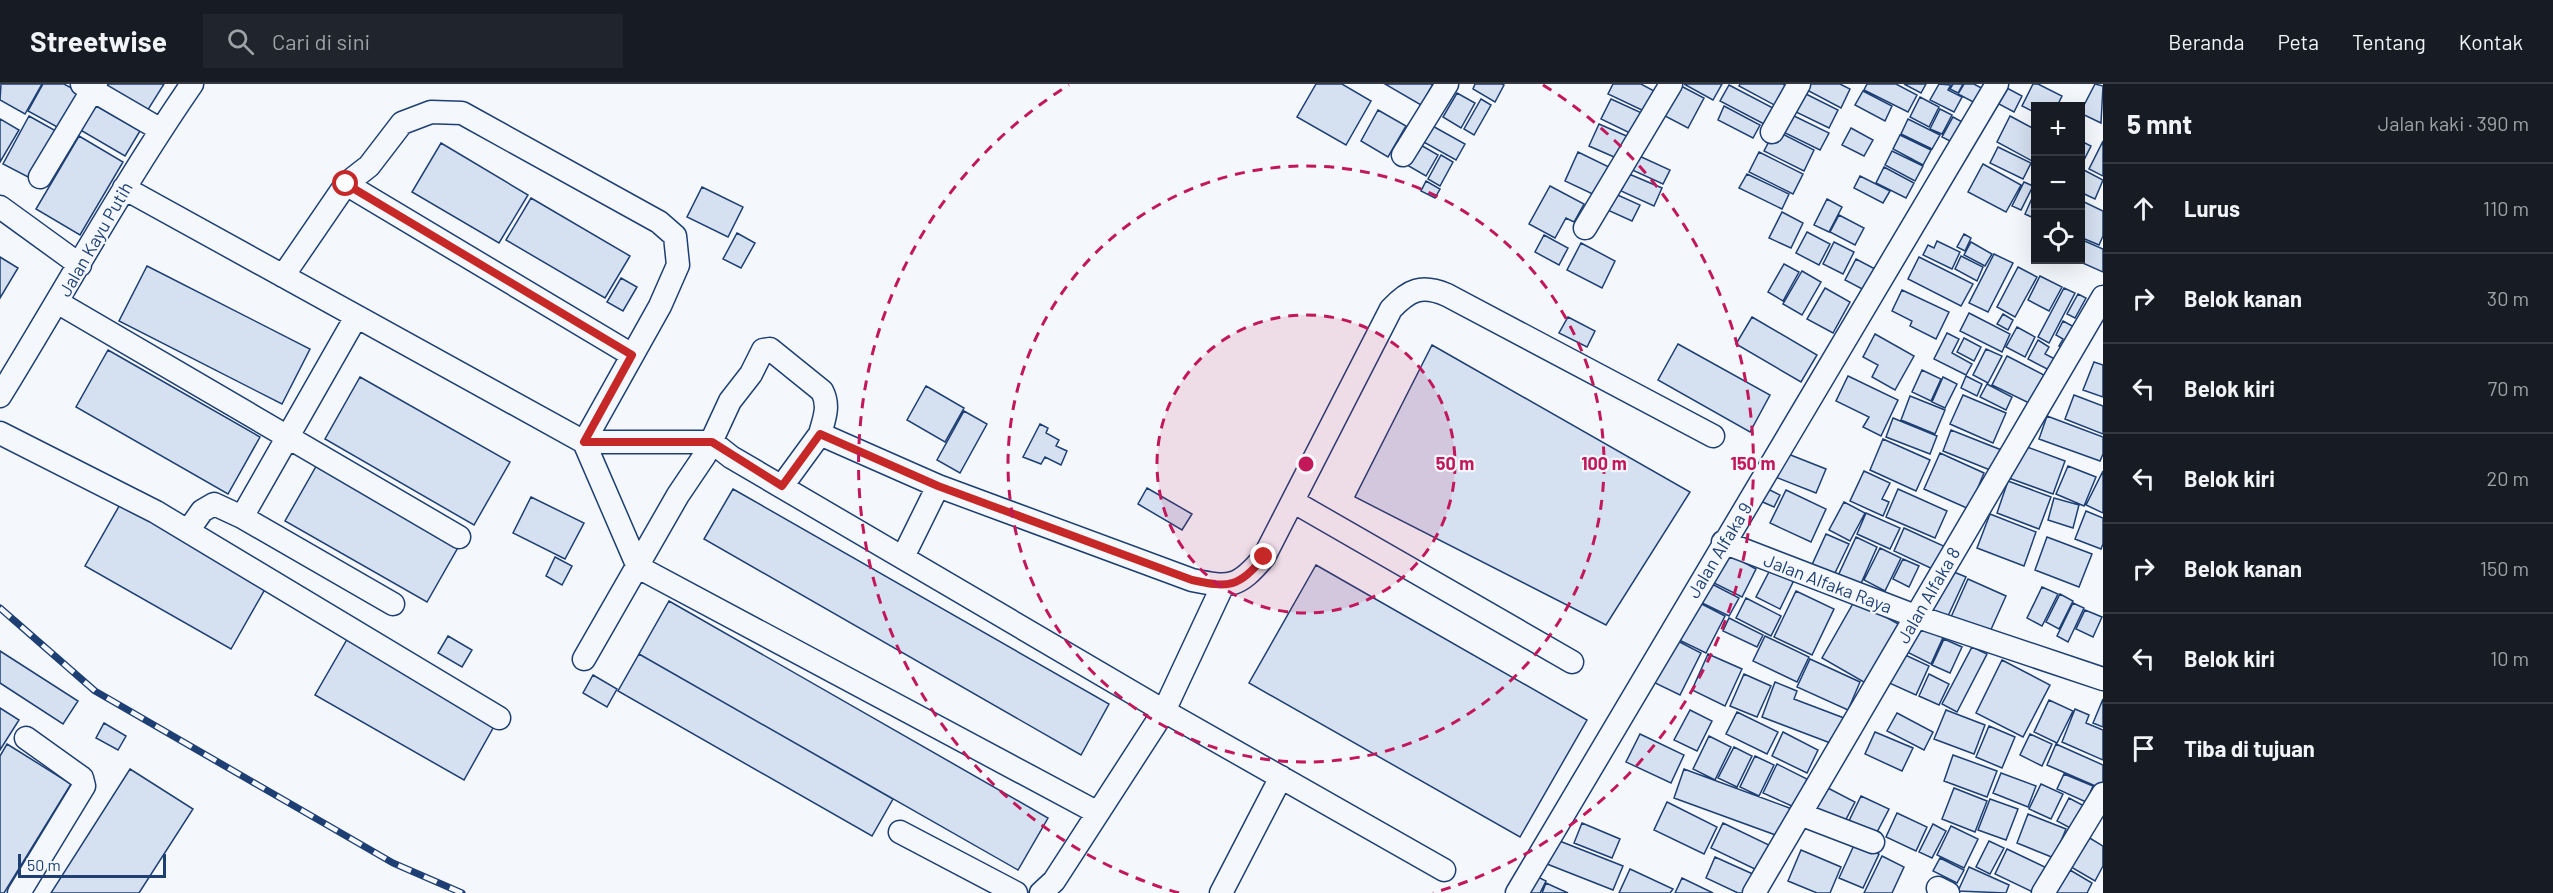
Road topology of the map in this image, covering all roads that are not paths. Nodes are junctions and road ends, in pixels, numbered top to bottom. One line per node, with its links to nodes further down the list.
1 (192, 84): 7 (street, Jalan Kayu Putih)
2 (1446, 84): 9 (street)
3 (1671, 84): 14 (street)
4 (1799, 84): 8 (street)
5 (1997, 84): 34 (street, Jalan Alfaka 9)
6 (90, 86): 7 (street); 10 (street)
7 (160, 130): 12 (street, Jalan Kayu Putih)
8 (1772, 132)
9 (1403, 155)
10 (39, 177)
11 (346, 184): 16 (street); 20 (street); 20 (street)
12 (124, 188): 15 (street, Jalan Kayu Putih); 16 (street)
13 (0, 207): 15 (street)
14 (1586, 228)
15 (80, 265): 18 (street, Jalan Kayu Putih)
16 (283, 276): 19 (street)
17 (2103, 297): 39 (street, Jalan Alfaka 8)
18 (57, 302): 21 (street, Jalan Kayu Putih); 25 (street)
19 (356, 317): 25 (street); 26 (street)
20 (632, 355): 26 (street)
21 (0, 396)
22 (0, 433): 32 (street)
23 (820, 434): 27 (street); 28 (street); 29 (street)
24 (1713, 436): 30 (street)
25 (288, 437): 31 (street); 33 (street)
26 (584, 442): 27 (street); 36 (street)
27 (712, 442): 28 (street); 36 (street)
28 (782, 486): 35 (street)
29 (938, 486): 35 (street); 37 (street)
30 (1294, 502): 37 (street); 41 (street)
31 (242, 517): 32 (street); 38 (street)
32 (188, 531): 44 (street)
33 (459, 537)
34 (1724, 542): 39 (street, Jalan Alfaka Raya); 57 (street, Jalan Alfaka 9)
35 (903, 557): 43 (street)
36 (638, 567): 40 (street); 48 (street)
37 (1222, 587): 43 (street)
38 (393, 604)
39 (1915, 616): 42 (street, Jalan Alfaka Raya); 49 (street, Jalan Alfaka 8)
40 (584, 658)
41 (1572, 662)
42 (2103, 679)
43 (1164, 711): 46 (street); 48 (street)
44 (500, 718)
45 (26, 738): 53 (street)
46 (1281, 777): 52 (street); 56 (street)
47 (2103, 794): 59 (street)
48 (1098, 813): 55 (street)
49 (1800, 814): 51 (street); 58 (street, Jalan Alfaka 8)
50 (900, 832): 54 (street)
51 (1873, 842)
52 (1444, 870)
53 (19, 893)
54 (1016, 893)
55 (1041, 893)
56 (1221, 893)
57 (1517, 893)
58 (1755, 893)
59 (2043, 893)

